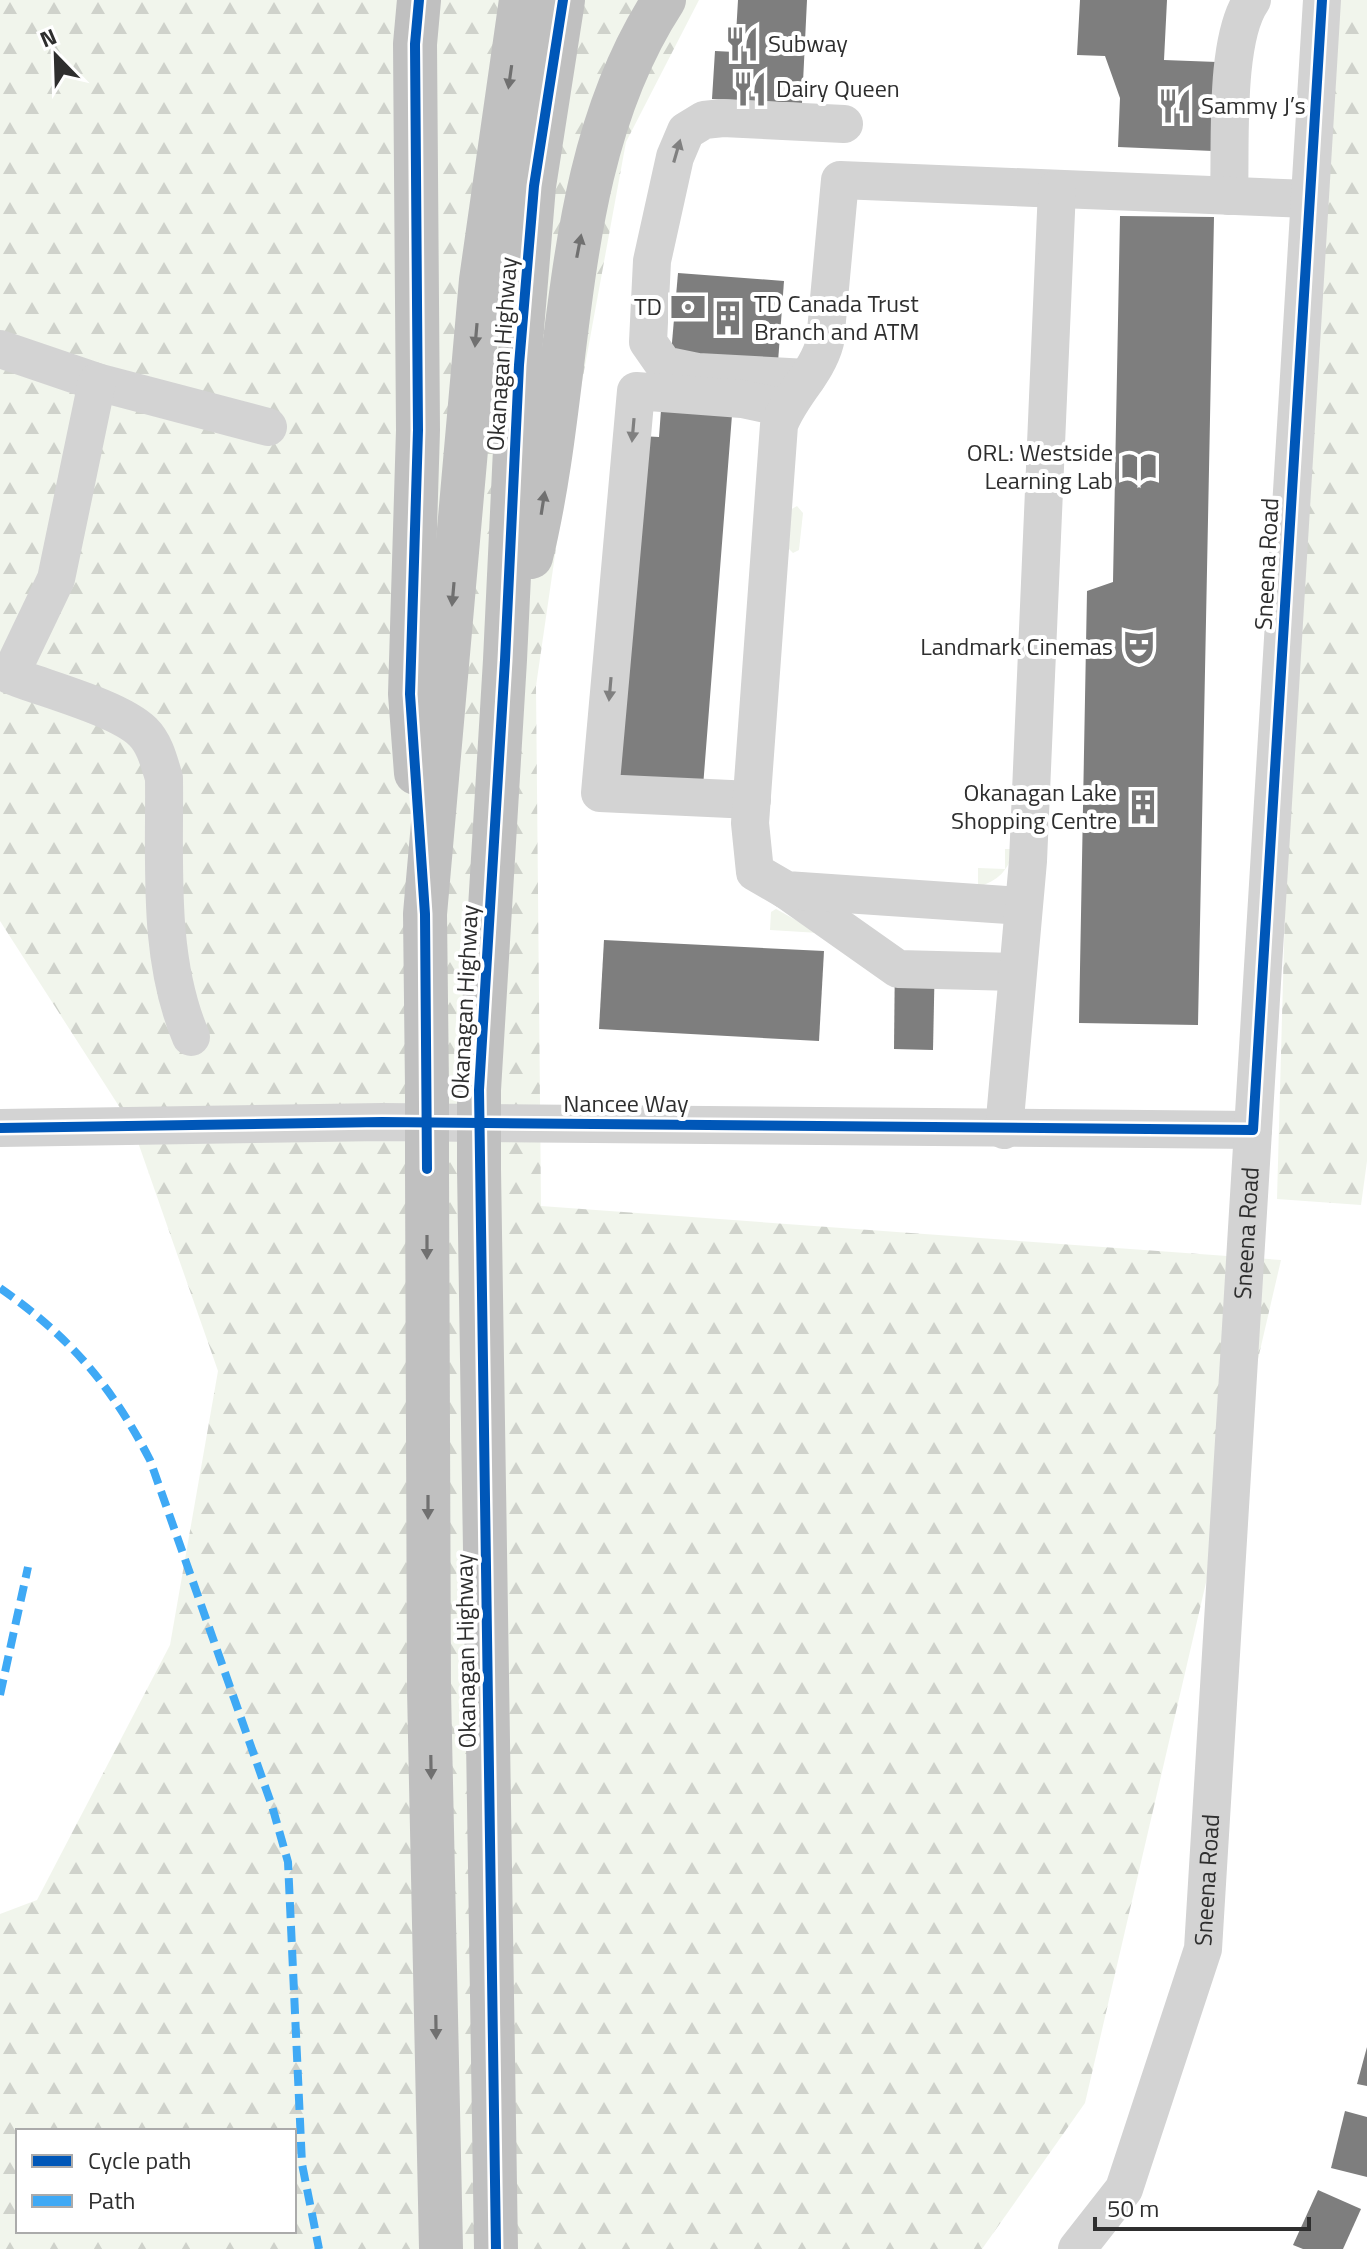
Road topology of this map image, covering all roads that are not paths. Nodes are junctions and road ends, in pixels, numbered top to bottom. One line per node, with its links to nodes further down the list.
1 (419, 0): 19 (highway)
2 (521, 0): 19 (highway, Okanagan Highway, one-way to 19)
3 (563, 0): 15 (highway, Okanagan Highway)
4 (664, 0): 15 (highway, one-way to 4)
5 (1252, 0): 9 (street)
6 (1322, 0): 10 (street, Sneena Road)
7 (844, 124): 13 (street, one-way to 7)
8 (1057, 189): 9 (street); 13 (street); 18 (street)
9 (1229, 196): 10 (street)
10 (1309, 199): 24 (street, Sneena Road)
11 (0, 349): 12 (street)
12 (97, 382): 14 (street); 21 (street)
13 (796, 393): 16 (street); 16 (street, one-way to 16)
14 (268, 427)
15 (505, 660): 26 (highway, Okanagan Highway, bridge)
16 (752, 800): 17 (street)
17 (786, 890): 18 (street); 20 (street)
18 (1022, 906): 20 (street)
19 (425, 914): 25 (highway, Okanagan Highway, one-way to 25, bridge)
20 (1016, 972): 23 (street)
21 (191, 1037)
22 (0, 1128): 23 (street, Nancee Way)
23 (1004, 1130): 24 (street, Nancee Way)
24 (1253, 1130): 27 (street, Sneena Road)
25 (441, 2249)
26 (496, 2249)
27 (1077, 2249)

